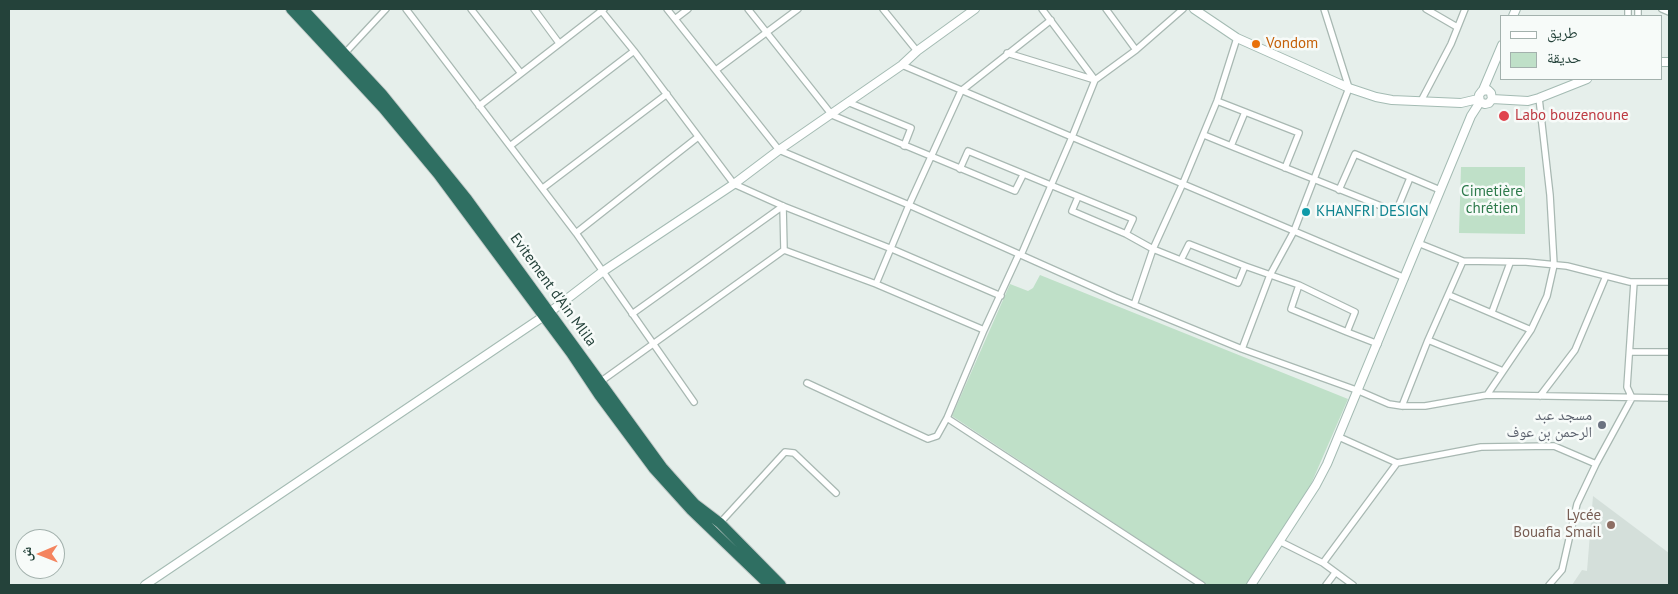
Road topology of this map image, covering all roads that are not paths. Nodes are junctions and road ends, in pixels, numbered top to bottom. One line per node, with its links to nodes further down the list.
1 (291, 9): 100 (highway, Evitement d'Ain Mlila)
2 (303, 9): 33 (highway, Evitement d'Ain Mlila)
3 (386, 9): 33 (street)
4 (406, 9): 50 (street)
5 (470, 9): 37 (street)
6 (534, 9): 28 (street)
7 (602, 9): 28 (street); 31 (street)
8 (667, 9): 23 (street)
9 (688, 9): 23 (street)
10 (748, 9): 26 (street)
11 (798, 9): 26 (street)
12 (883, 9): 32 (street)
13 (975, 9): 32 (street)
14 (1042, 9): 24 (street)
15 (1106, 9): 29 (street)
16 (1184, 9): 29 (street)
17 (1194, 9): 27 (street)
18 (1324, 9): 40 (street)
19 (1426, 9): 25 (street)
20 (1464, 9): 25 (street)
21 (1662, 9): 22 (street)
22 (1669, 12)
23 (675, 19): 36 (street)
24 (1050, 20): 34 (street); 38 (street)
25 (1457, 27): 48 (street)
26 (766, 33): 36 (street); 52 (street)
27 (1237, 38): 40 (street); 47 (street)
28 (559, 43): 37 (street)
29 (1136, 50): 38 (street)
30 (1500, 50): 42 (street)
31 (634, 52): 43 (street); 56 (street)
32 (917, 52): 35 (street)
33 (345, 53): 100 (highway, Evitement d'Ain Mlila)
34 (1007, 53): 38 (street); 41 (street)
35 (902, 65): 41 (street); 49 (street)
36 (716, 70): 59 (street)
37 (520, 72): 50 (street)
38 (1095, 80): 55 (street)
39 (1584, 80): 44 (street)
40 (1349, 88): 48 (street); 65 (street)
41 (962, 90): 55 (street); 60 (street)
42 (1484, 90): 45 (street); 46 (street)
43 (667, 94): 54 (street); 69 (street)
44 (1539, 98): 45 (street); 87 (street)
45 (1492, 99): 46 (street)
46 (1479, 100): 48 (street); 71 (street)
47 (1217, 101): 51 (street); 53 (street)
48 (1421, 101)
49 (850, 102): 52 (street); 57 (street)
50 (479, 106): 56 (street)
51 (1245, 112): 58 (street); 61 (street)
52 (832, 115): 57 (street); 59 (street)
53 (1204, 135): 58 (street); 66 (street)
54 (698, 137): 67 (street); 76 (street)
55 (1072, 137): 66 (street); 68 (street)
56 (510, 146): 69 (street)
57 (904, 146): 60 (street)
58 (1231, 146): 61 (street)
59 (779, 150): 67 (street); 73 (street)
60 (930, 156): 62 (street); 73 (street)
61 (1285, 168): 65 (street)
62 (960, 169): 63 (street); 63 (street)
63 (1022, 175): 68 (street)
64 (1410, 178): 70 (street); 70 (street); 71 (street)
65 (1314, 180): 70 (street); 75 (street)
66 (1183, 183): 75 (street); 80 (street)
67 (734, 184): 74 (street); 88 (street)
68 (1051, 186): 72 (street); 82 (street)
69 (543, 188): 76 (street)
70 (1339, 190)
71 (1440, 190): 78 (street)
72 (1078, 197): 77 (street); 77 (street)
73 (909, 205): 79 (street); 82 (street)
74 (783, 206): 79 (street); 81 (street); 101 (street)
75 (1294, 231): 89 (street); 91 (street)
76 (576, 233): 88 (street)
77 (1126, 234): 80 (street)
78 (1418, 244): 84 (street); 91 (street)
79 (892, 249): 94 (street); 97 (street)
80 (1152, 249): 83 (street); 98 (street)
81 (784, 250): 94 (street); 106 (street)
82 (1020, 254): 97 (street); 98 (street)
83 (1181, 260): 86 (street); 86 (street)
84 (1463, 261): 85 (street); 96 (street)
85 (1510, 262): 87 (street); 99 (street)
86 (1245, 266): 89 (street)
87 (1554, 266): 90 (street); 103 (street)
88 (602, 272): 100 (street); 101 (street)
89 (1270, 275): 95 (street); 108 (street)
90 (1606, 276): 92 (street); 116 (street)
91 (1405, 278): 107 (street)
92 (1634, 282): 93 (street); 109 (street)
93 (1669, 282)
94 (876, 284): 102 (street)
95 (1299, 285): 104 (street); 104 (street)
96 (1449, 294): 99 (street); 105 (street)
97 (1000, 296): 102 (street)
98 (1134, 305): 108 (street)
99 (1492, 312): 103 (street)
100 (547, 313): 112 (highway, Evitement d'Ain Mlila); 130 (street); 131 (highway, Evitement d'Ain Mlila)
101 (632, 314): 106 (street)
102 (984, 330): 121 (street)
103 (1531, 330): 111 (street)
104 (1347, 332): 107 (street)
105 (1428, 340): 111 (street); 120 (street)
106 (653, 343): 112 (street); 119 (street)
107 (1378, 344): 114 (street)
108 (1242, 349): 114 (street)
109 (1630, 352): 110 (street); 117 (street)
110 (1669, 352)
111 (1503, 371): 115 (street)
112 (600, 382): 126 (highway, Evitement d'Ain Mlila)
113 (807, 383): 121 (street)
114 (1359, 391): 120 (street); 122 (street)
115 (1487, 395): 116 (street); 120 (street)
116 (1540, 396): 117 (street)
117 (1632, 398): 118 (street); 124 (street)
118 (1669, 398)
119 (694, 402)
120 (1402, 406)
121 (947, 418): 133 (street)
122 (1338, 437): 123 (street); 127 (street)
123 (1397, 463): 124 (street); 128 (street)
124 (1596, 464): 137 (street)
125 (836, 493): 126 (street)
126 (720, 523): 132 (highway, Evitement d'Ain Mlila)
127 (1279, 541): 128 (street); 134 (street)
128 (1323, 563): 129 (street)
129 (1335, 573): 135 (street); 136 (street)
130 (145, 585)
131 (769, 585)
132 (781, 585)
133 (1202, 585)
134 (1252, 585)
135 (1326, 585)
136 (1353, 585)
137 (1549, 585)

